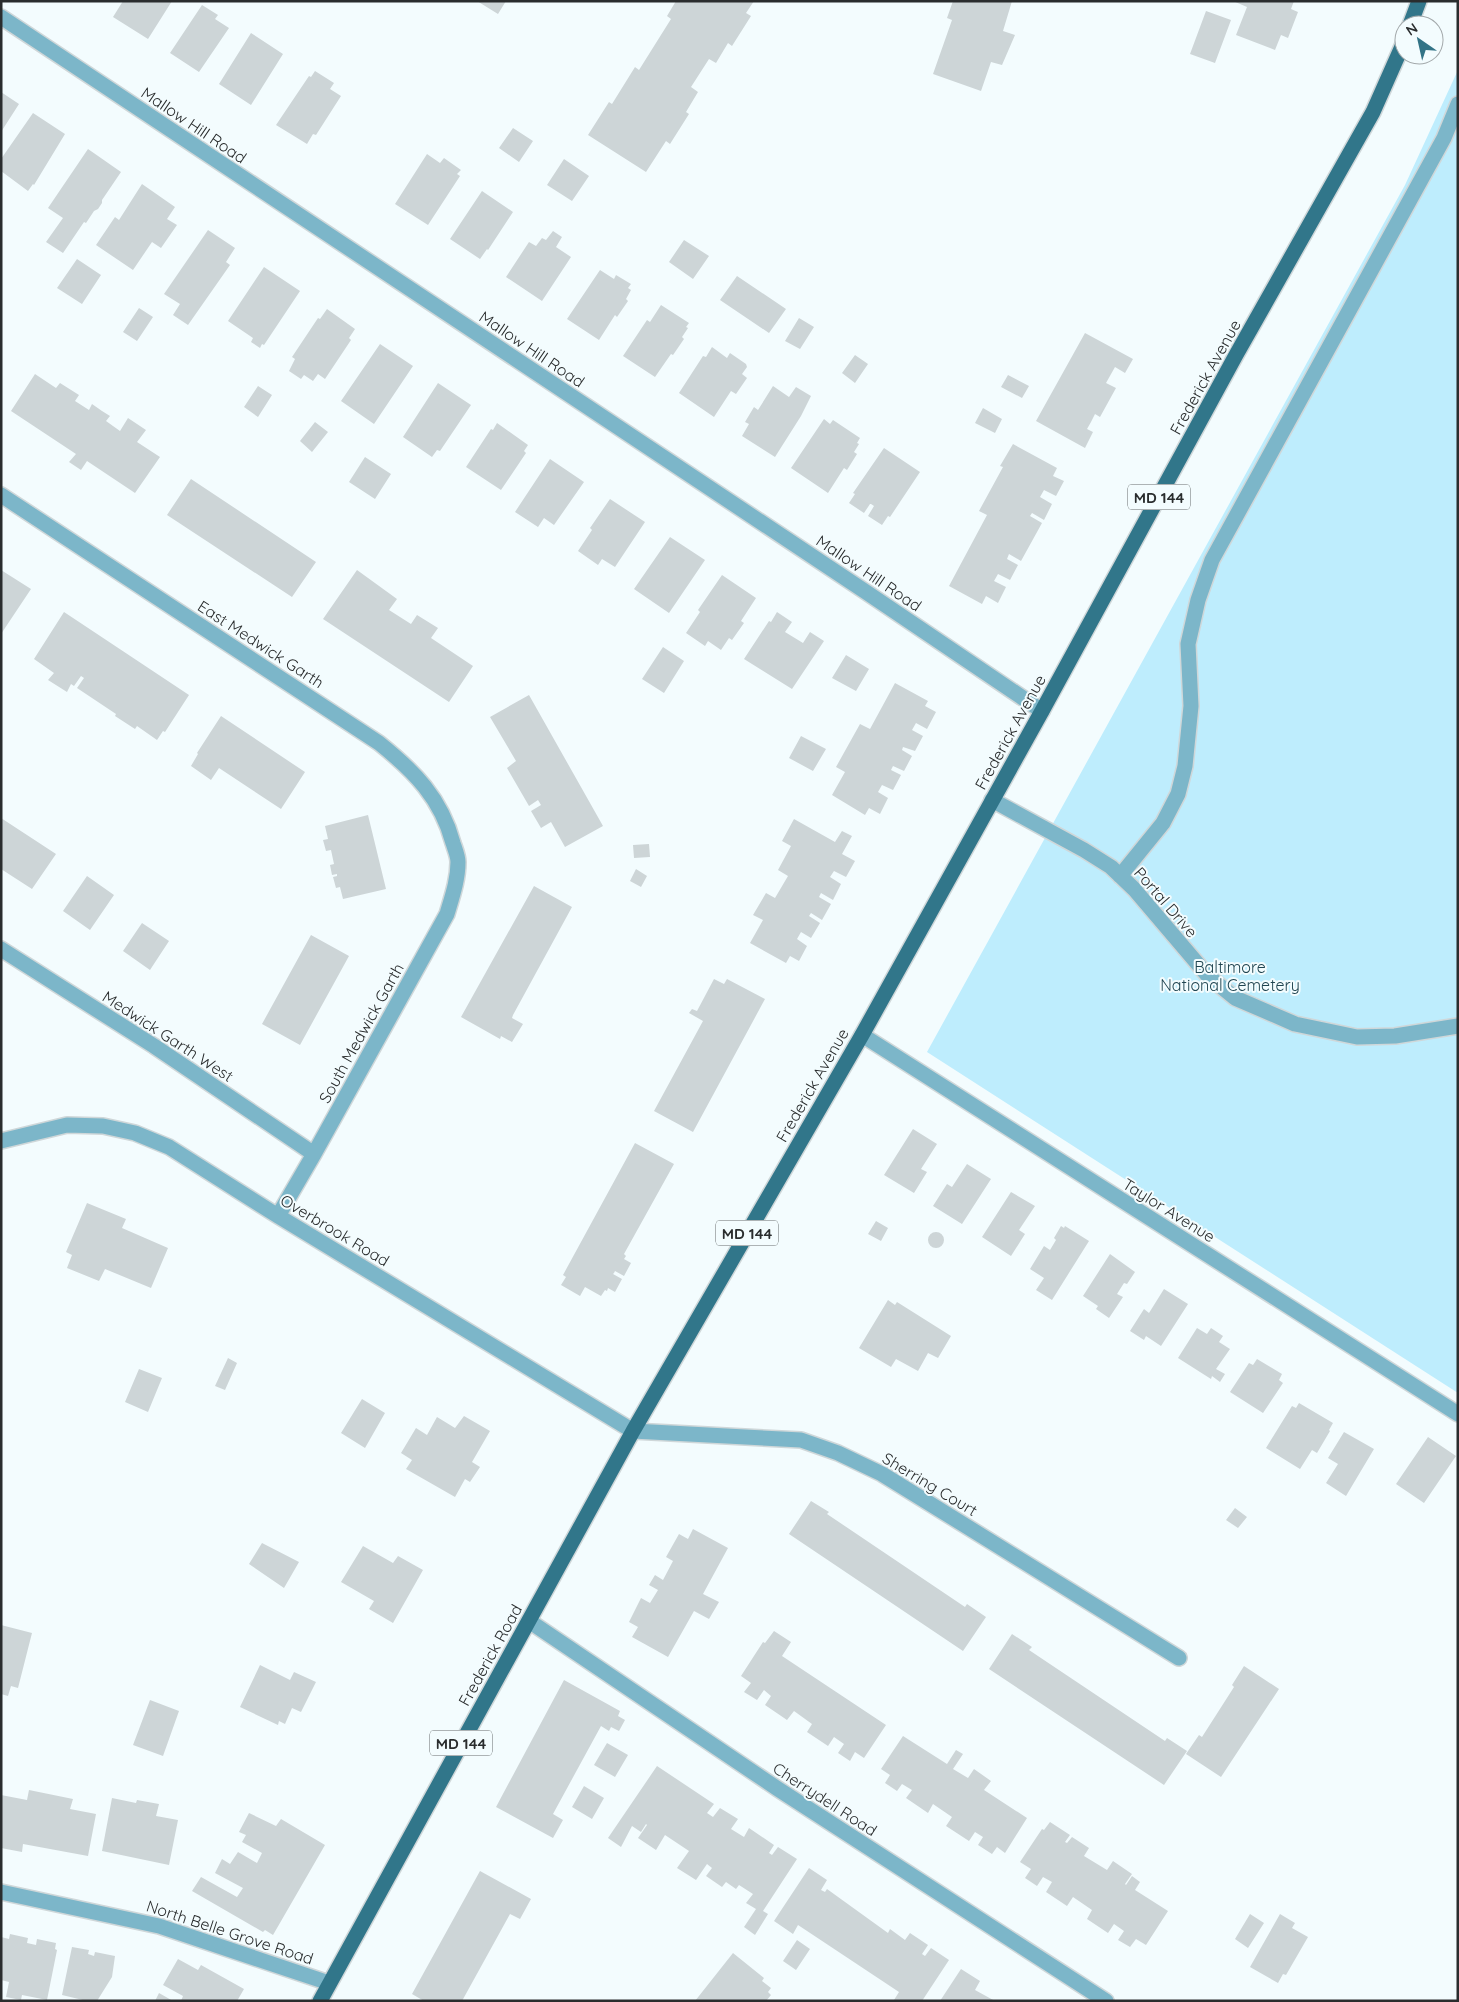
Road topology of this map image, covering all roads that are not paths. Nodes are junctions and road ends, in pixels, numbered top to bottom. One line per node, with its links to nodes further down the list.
1 (1419, 1): 2 (main road)
2 (1414, 15)
3 (1, 17): 7 (street, Mallow Hill Road)
4 (1394, 65): 7 (main road, Frederick Avenue / MD 144)
5 (1458, 104): 10 (street)
6 (1, 495): 9 (street, East Medwick Garth)
7 (1042, 711): 8 (main road, Frederick Avenue / MD 144)
8 (992, 800): 10 (street, Portal Drive); 13 (main road, Frederick Avenue / MD 144)
9 (458, 860): 15 (street, South Medwick Garth)
10 (1120, 876): 12 (street, Portal Drive)
11 (1, 949): 15 (street, Medwick Garth West)
12 (1458, 1026)
13 (862, 1035): 17 (street, Taylor Avenue); 18 (main road, Frederick Avenue / MD 144)
14 (1, 1141): 16 (street, Overbrook Road)
15 (314, 1154): 16 (street, South Medwick Garth)
16 (278, 1216): 18 (street, Overbrook Road)
17 (1458, 1414)
18 (633, 1431): 19 (main road, Frederick Road / MD 144); 20 (street, Sherring Court)
19 (529, 1620): 22 (main road, Frederick Road / MD 144); 24 (street, Cherrydell Road)
20 (1178, 1658)
21 (1, 1892): 22 (street, North Belle Grove Road)
22 (330, 1983): 23 (main road, Frederick Road / MD 144)
23 (320, 2001)
24 (1106, 2001)

